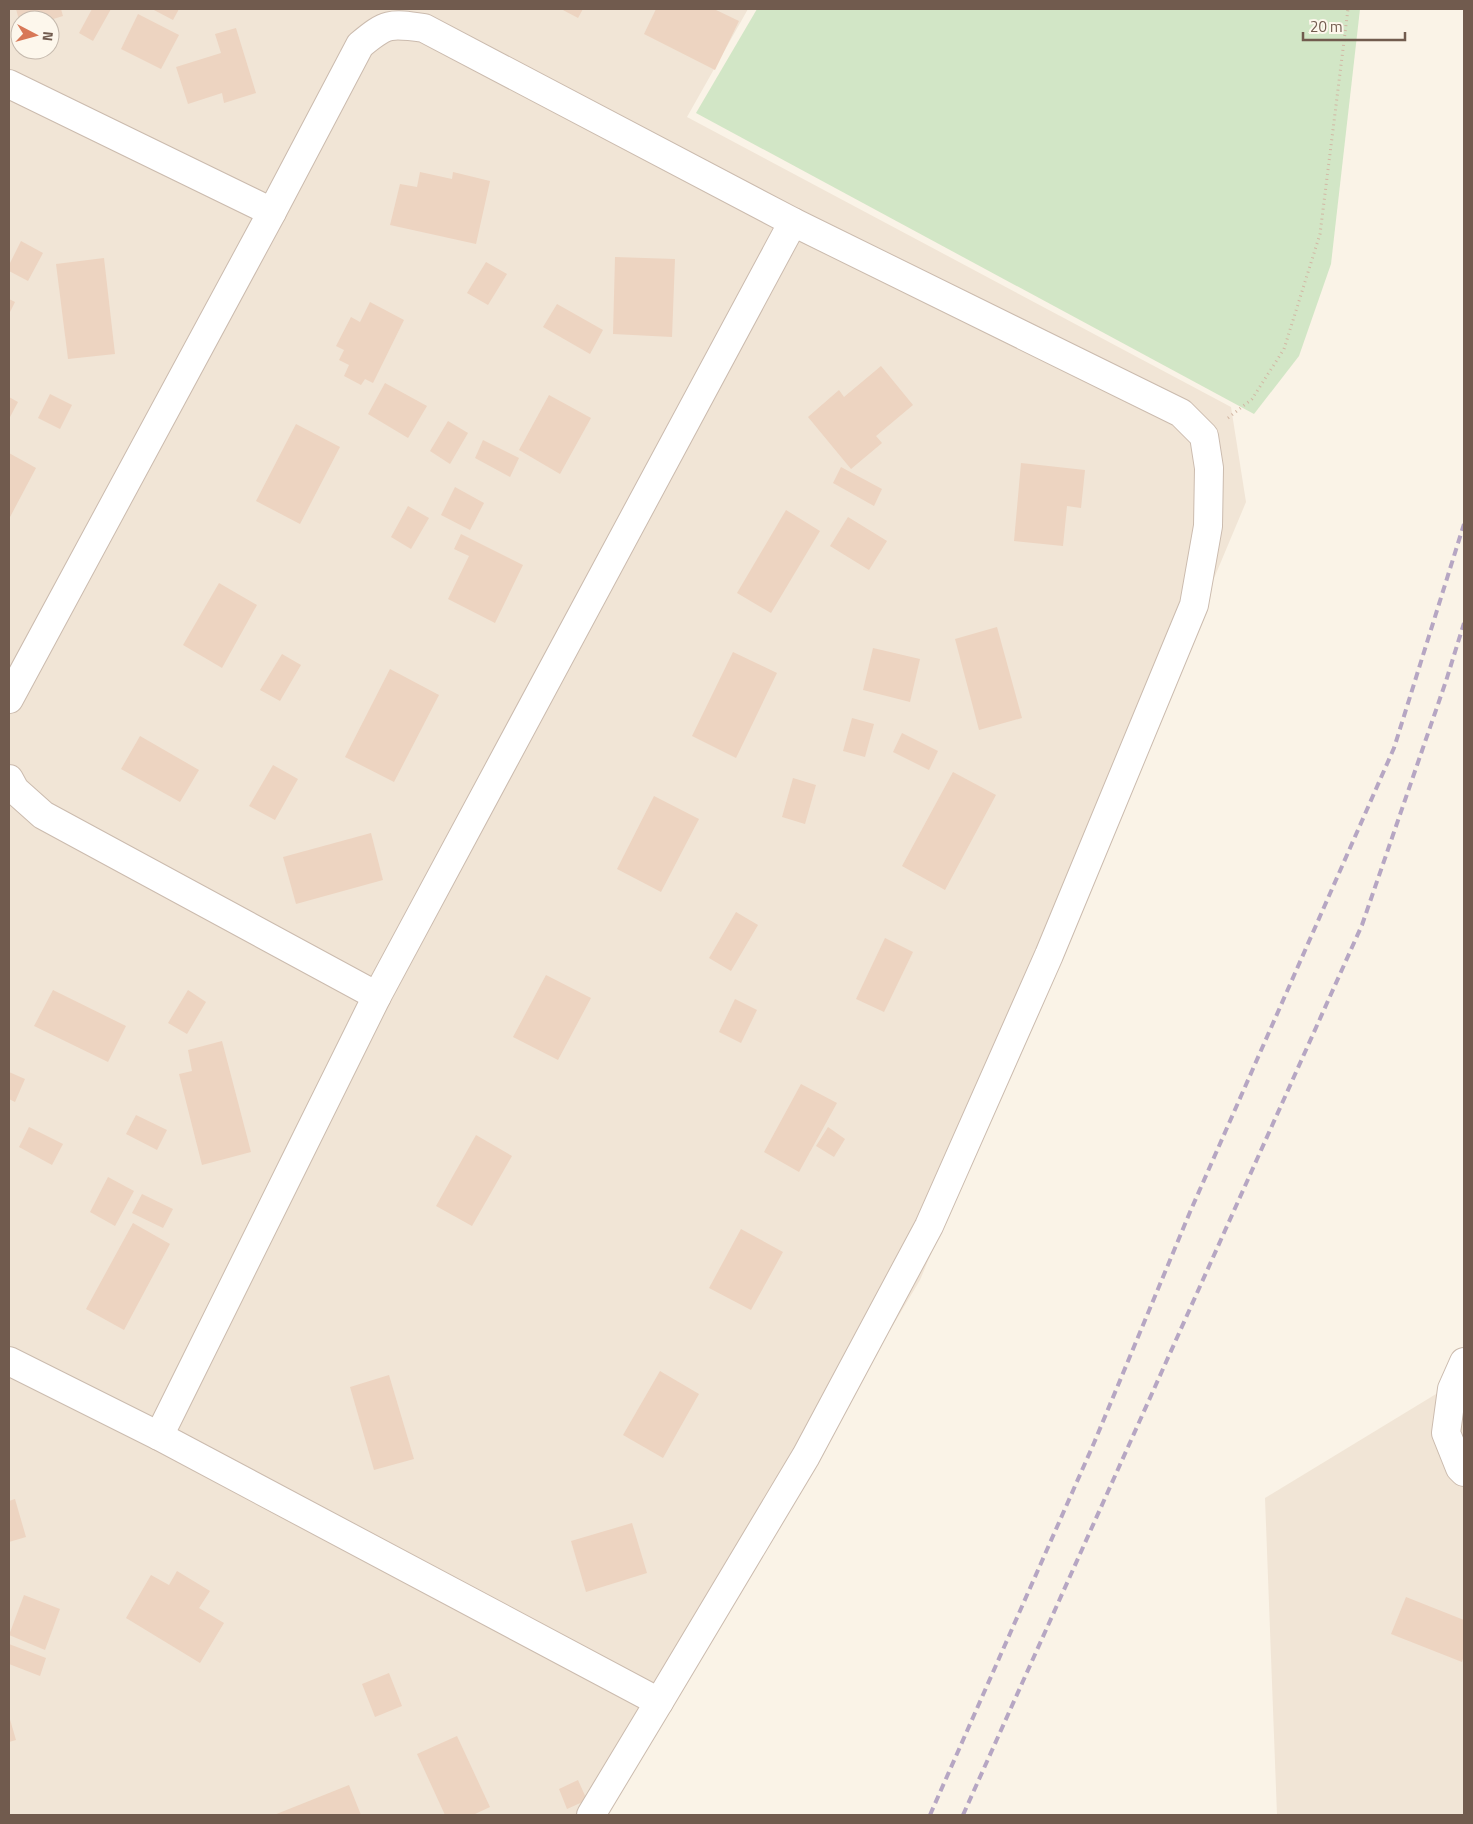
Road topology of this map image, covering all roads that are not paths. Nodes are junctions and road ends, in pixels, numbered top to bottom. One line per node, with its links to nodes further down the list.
1 (9, 84): 2 (street)
2 (272, 212): 3 (street); 4 (street)
3 (793, 222): 6 (street); 11 (street)
4 (9, 699)
5 (9, 779): 6 (street)
6 (377, 996): 9 (street)
7 (9, 1361): 9 (street)
8 (1464, 1362): 10 (street)
9 (159, 1436): 11 (street)
10 (1464, 1472)
11 (659, 1702): 12 (street)
12 (590, 1815)

